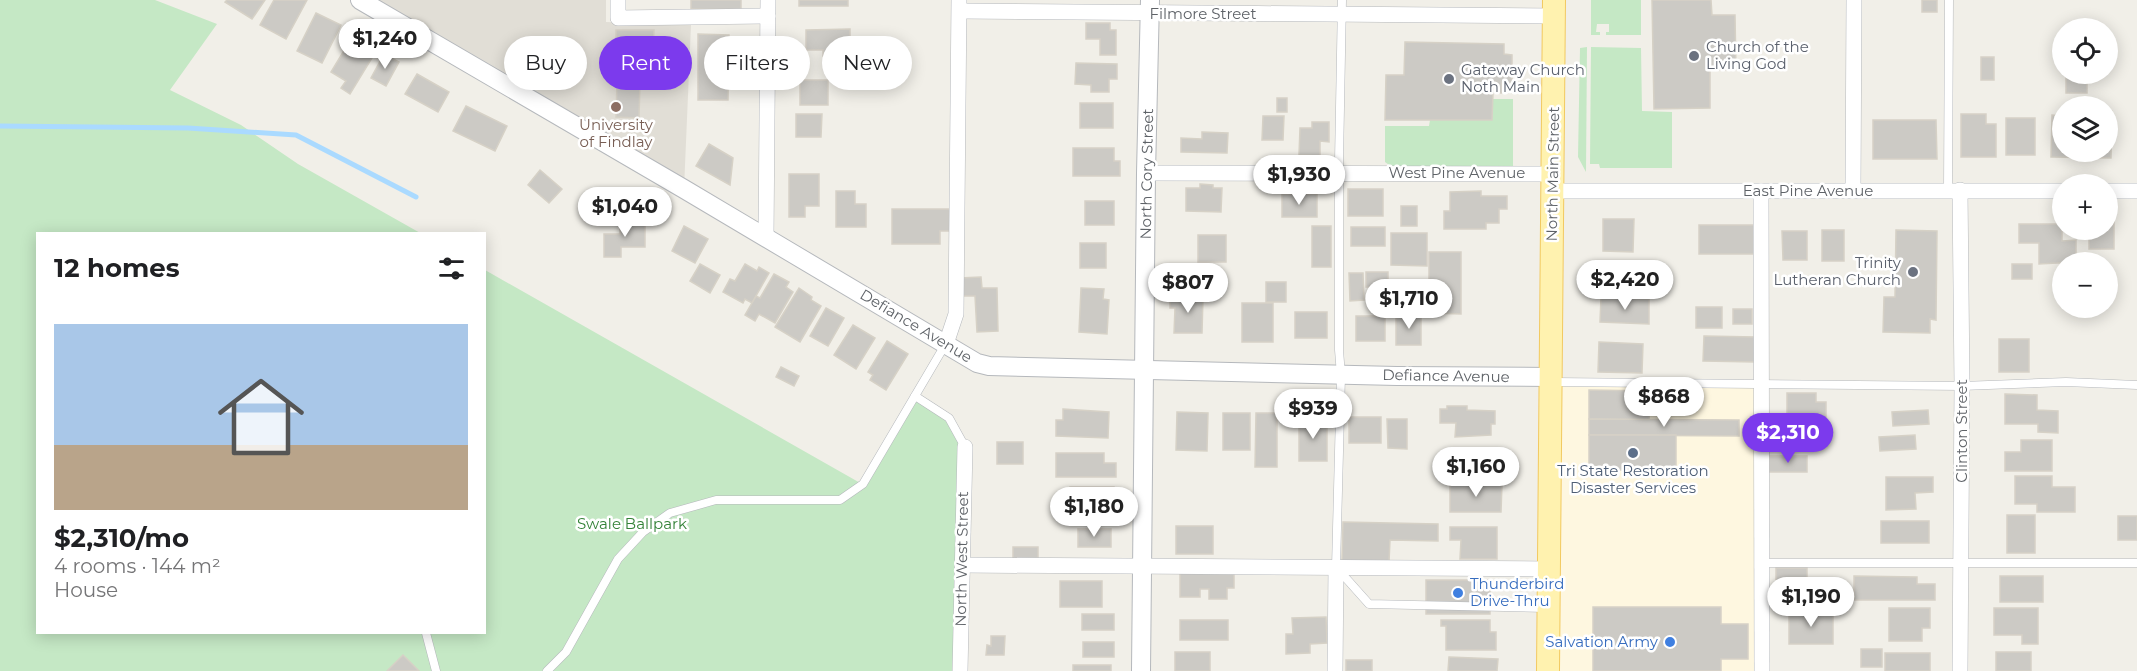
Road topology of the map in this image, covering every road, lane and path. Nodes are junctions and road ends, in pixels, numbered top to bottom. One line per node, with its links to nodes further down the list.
1 (360, 0): 19 (street, Defiance Avenue)
2 (618, 0): 8 (street)
3 (1854, 0): 14 (street)
4 (1949, 0): 15 (lane)
5 (959, 5): 6 (street, Filmore Street); 20 (street)
6 (1150, 7): 7 (street, Filmore Street); 10 (street, North Cory Street)
7 (1342, 7): 9 (street, Filmore Street); 11 (lane)
8 (768, 8): 19 (street)
9 (1554, 8): 12 (main road, North Main Street)
10 (1146, 173): 11 (street, West Pine Avenue); 21 (street, North Cory Street)
11 (1339, 173): 12 (street, West Pine Avenue); 22 (lane)
12 (1553, 182): 13 (street, East Pine Avenue); 23 (main road, North Main Street)
13 (1761, 190): 14 (street, East Pine Avenue); 24 (street)
14 (1853, 190): 15 (street, East Pine Avenue)
15 (1954, 190): 16 (street, East Pine Avenue); 26 (street, Clinton Street)
16 (2052, 191)
17 (2118, 191): 18 (street)
18 (2137, 191)
19 (766, 238): 20 (street, Defiance Avenue)
20 (946, 344): 21 (street, Defiance Avenue); 27 (lane)
21 (1145, 369): 22 (street, Defiance Avenue); 33 (street, North Cory Street)
22 (1341, 375): 23 (street, Defiance Avenue); 34 (lane)
23 (1551, 379): 24 (lane); 35 (main road, North Main Street)
24 (1761, 383): 26 (lane); 30 (street)
25 (2137, 385): 26 (lane)
26 (1962, 386): 29 (street, Clinton Street)
27 (915, 396): 28 (lane); 39 (lane)
28 (965, 447): 32 (street, North West Street)
29 (1961, 562): 30 (lane); 31 (lane); 45 (street, Clinton Street)
30 (1761, 563): 44 (street)
31 (2137, 563)
32 (962, 565): 33 (street); 40 (street, North West Street)
33 (1142, 565): 34 (street); 41 (street, North Cory Street)
34 (1336, 567): 35 (street); 36 (lane); 42 (street)
35 (1549, 569): 36 (main road, North Main Street)
36 (1549, 608): 43 (main road, North Main Street)
37 (426, 634): 38 (lane)
38 (436, 671)
39 (547, 671)
40 (960, 671)
41 (1141, 671)
42 (1335, 671)
43 (1548, 671)
44 (1762, 671)
45 (1960, 671)

